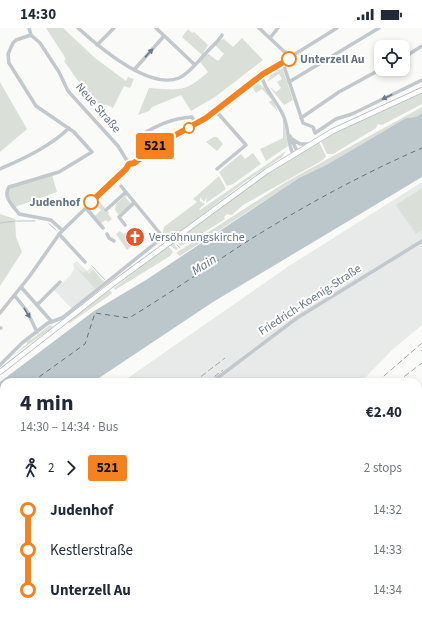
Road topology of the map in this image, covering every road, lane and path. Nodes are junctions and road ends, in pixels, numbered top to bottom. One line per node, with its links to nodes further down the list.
1 (29, 28): 9 (street, Neue Straße)
2 (78, 28): 13 (street)
3 (114, 28): 13 (street)
4 (156, 28): 11 (street)
5 (259, 28): 12 (street)
6 (278, 28): 12 (street)
7 (337, 28): 16 (street)
8 (379, 28): 23 (street)
9 (31, 35): 28 (street); 34 (street, Neue Straße)
10 (222, 35): 18 (street)
11 (164, 36): 18 (street); 19 (street, one-way to 11)
12 (270, 38): 16 (street)
13 (97, 45): 19 (street)
14 (422, 46): 15 (street)
15 (410, 54)
16 (290, 58): 17 (street)
17 (282, 63): 21 (street); 23 (street)
18 (195, 65): 19 (street)
19 (134, 70)
20 (374, 73): 26 (street)
21 (262, 77): 25 (street); 29 (street)
22 (422, 80): 26 (street, one-way to 26)
23 (290, 82): 26 (street)
24 (422, 90): 32 (main road)
25 (216, 111): 27 (street); 36 (street)
26 (301, 118)
27 (196, 124): 30 (street); 34 (street)
28 (69, 128): 35 (street); 44 (street)
29 (288, 131): 31 (street); 33 (street)
30 (139, 136)
31 (291, 139): 32 (street); 33 (street)
32 (309, 144): 33 (main road)
33 (295, 153): 58 (main road)
34 (129, 164): 40 (street)
35 (0, 169)
36 (217, 169)
37 (121, 186): 38 (street)
38 (126, 192): 39 (street); 41 (street)
39 (134, 203): 42 (street); 55 (street)
40 (86, 208): 43 (street); 44 (street)
41 (106, 210)
42 (125, 225)
43 (103, 228)
44 (62, 230): 45 (street)
45 (59, 234): 49 (street); 51 (street)
46 (107, 234): 47 (street)
47 (114, 240)
48 (422, 241): 59 (street, Friedrich-Koenig-Straße)
49 (85, 262)
50 (60, 282): 53 (street)
51 (21, 287): 52 (street); 53 (street)
52 (15, 296): 54 (street); 56 (street, one-way to 56)
53 (38, 304): 55 (street)
54 (0, 313)
55 (52, 322): 56 (street)
56 (37, 332): 57 (street)
57 (1, 362)
58 (0, 372)
59 (217, 378)

